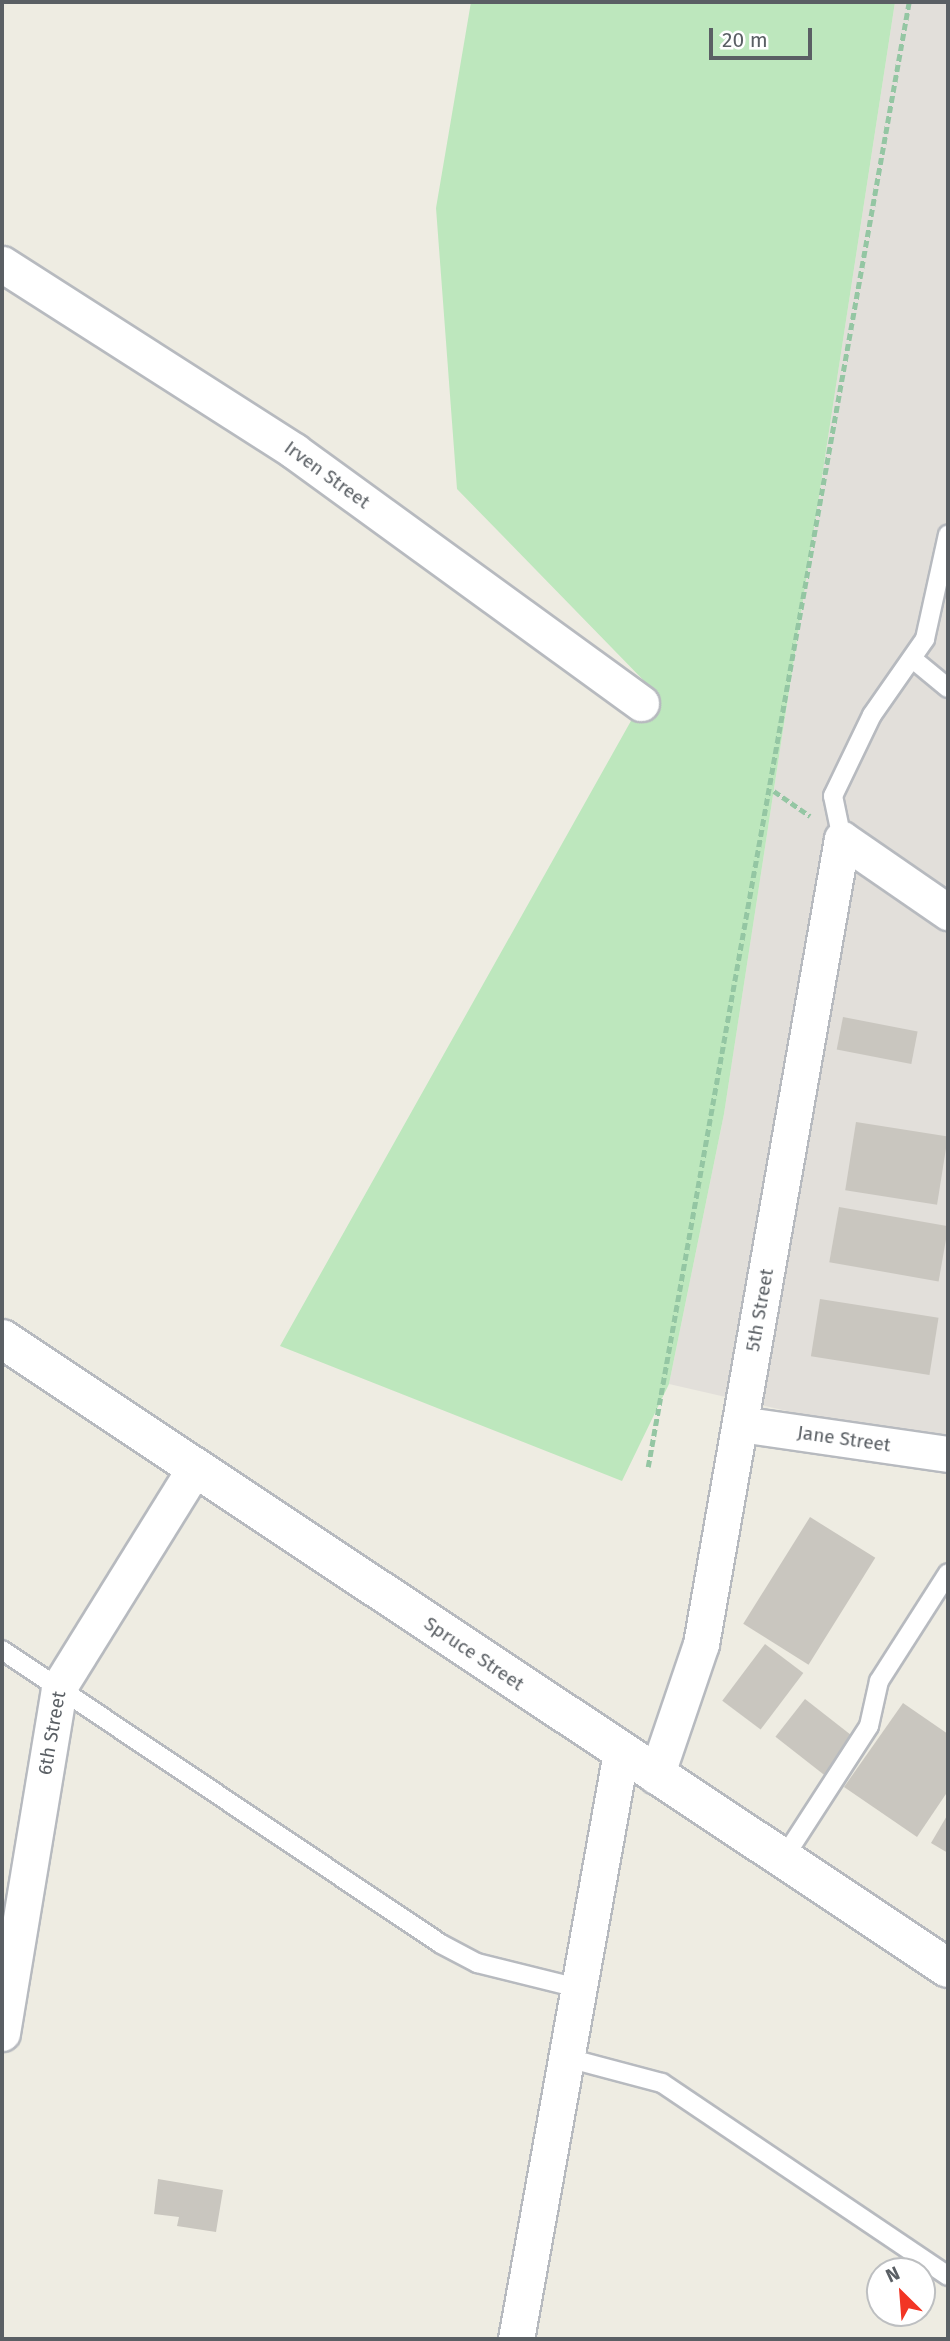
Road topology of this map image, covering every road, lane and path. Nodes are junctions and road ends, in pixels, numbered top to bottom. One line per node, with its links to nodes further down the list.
1 (909, 2): 12 (path)
2 (2, 264): 6 (street, Irven Street)
3 (948, 534): 4 (lane)
4 (914, 660): 5 (lane); 7 (lane)
5 (948, 688)
6 (641, 704)
7 (842, 839): 8 (street); 10 (street, 5th Street)
8 (948, 912)
9 (2, 1339): 13 (street, Spruce Street)
10 (740, 1424): 11 (street, Jane Street); 18 (street, 5th Street)
11 (948, 1454)
12 (648, 1467)
13 (195, 1468): 16 (street, 6th Street); 17 (street, Spruce Street)
14 (948, 1573): 19 (lane)
15 (2, 1650): 16 (lane)
16 (59, 1687): 21 (lane); 22 (street, 6th Street)
17 (621, 1752): 18 (street, Spruce Street); 21 (street)
18 (656, 1776): 19 (street, Spruce Street)
19 (783, 1859): 20 (street, Spruce Street)
20 (948, 1968)
21 (578, 1988): 23 (street)
22 (2, 2033)
23 (564, 2057): 24 (lane); 25 (street)
24 (948, 2276)
25 (516, 2339)

